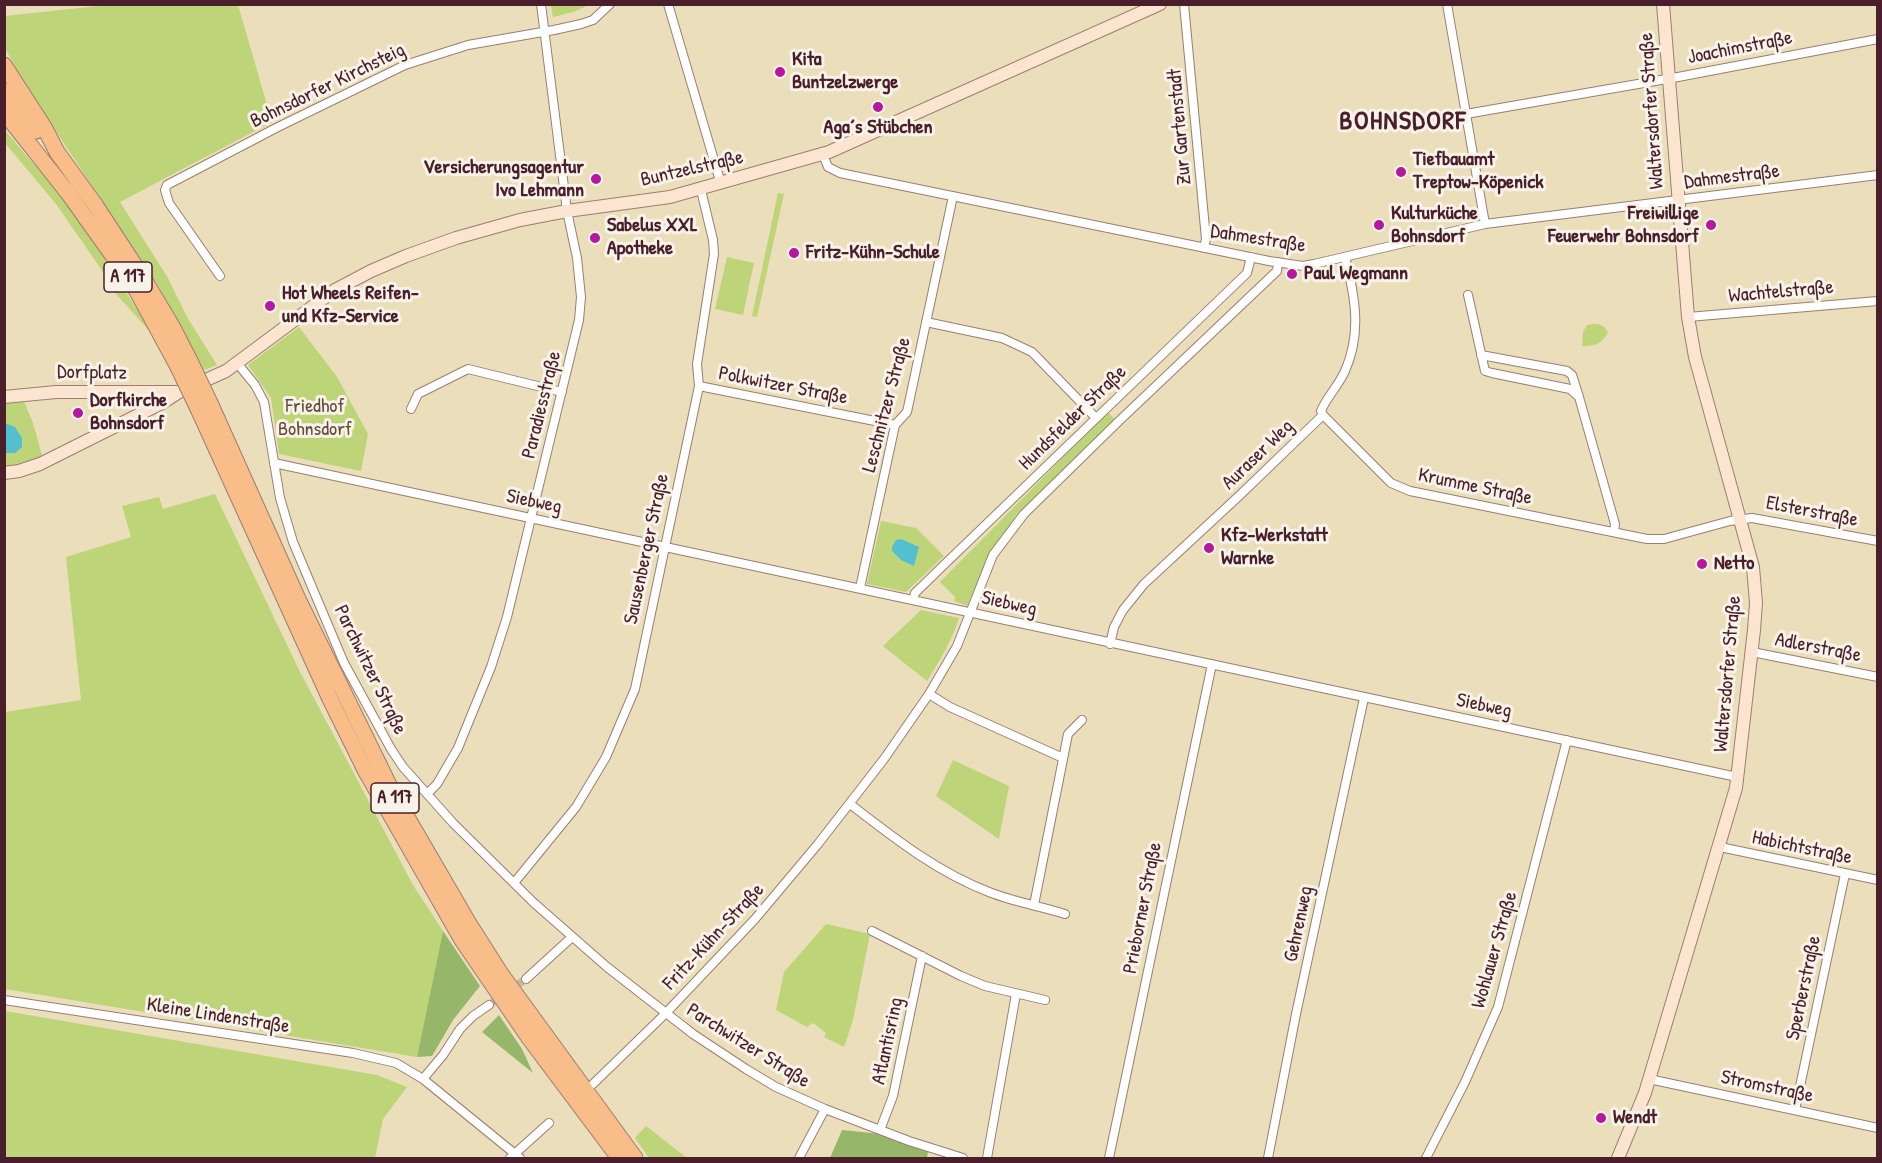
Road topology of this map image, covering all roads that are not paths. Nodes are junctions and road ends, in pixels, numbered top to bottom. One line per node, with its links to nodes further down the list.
1 (541, 4): 8 (street, Paradiesstraße)
2 (610, 4): 8 (street, Bohnsdorfer Kirchsteig)
3 (668, 4): 18 (street)
4 (1160, 4): 16 (street, Buntzelstraße)
5 (1184, 4): 24 (street, Zur Gartenstadt)
6 (1447, 4): 14 (street)
7 (1663, 4): 11 (street, Waltersdorfer Straße)
8 (544, 31): 22 (street, Paradiesstraße); 28 (street, Bohnsdorfer Kirchsteig)
9 (1878, 39): 11 (street, Joachimstraße)
10 (4, 64): 15 (highway)
11 (1669, 78): 14 (street, Joachimstraße); 21 (street, Waltersdorfer Straße)
12 (4, 91): 15 (highway)
13 (4, 112): 35 (highway, A 117)
14 (1466, 114): 23 (street)
15 (57, 152): 35 (highway, A 117)
16 (823, 155): 18 (street, Buntzelstraße); 20 (street, Dahmestraße)
17 (1878, 176): 21 (street, Dahmestraße)
18 (721, 184): 19 (street, Buntzelstraße)
19 (701, 190): 22 (street, Buntzelstraße); 36 (street, Sausenberger Straße)
20 (953, 196): 24 (street, Dahmestraße); 32 (street, Leschnitzer Straße)
21 (1678, 200): 23 (street, Dahmestraße); 31 (street, Waltersdorfer Straße)
22 (567, 210): 34 (street, Buntzelstraße); 38 (street, Paradiesstraße)
23 (1485, 224): 26 (street, Dahmestraße)
24 (1204, 248): 25 (street, Dahmestraße)
25 (1251, 257): 27 (street, Dahmestraße); 44 (street, Hundsfelder Straße)
26 (1345, 257): 27 (street, Dahmestraße); 43 (street, Auraser Weg)
27 (1278, 262): 55 (street, Hundsfelder Straße)
28 (219, 276)
29 (1468, 295): 33 (street)
30 (1878, 301): 31 (street, Wachtelstraße)
31 (1688, 317): 49 (street, Waltersdorfer Straße)
32 (926, 322): 44 (street); 45 (street, Leschnitzer Straße)
33 (1481, 355): 40 (street); 40 (street)
34 (237, 363): 37 (street, Dorfplatz); 46 (street, Parchwitzer Straße)
35 (184, 364): 41 (highway, A 117, bridge)
36 (699, 386): 45 (street, Polkwitzer Straße); 52 (street, Sausenberger Straße)
37 (179, 392): 39 (street, Dorfplatz); 47 (street, Dorfplatz)
38 (562, 392): 42 (street); 48 (street, Paradiesstraße)
39 (4, 397)
40 (1579, 397): 50 (street)
41 (205, 408): 92 (highway, A 117); 93 (highway, A 117)
42 (411, 409)
43 (1323, 415): 50 (street, Krumme Straße); 56 (street, Auraser Weg)
44 (1096, 418): 54 (street, Hundsfelder Straße)
45 (895, 425): 53 (street, Leschnitzer Straße)
46 (274, 463): 48 (street, Siebweg); 66 (street, Parchwitzer Straße)
47 (4, 473)
48 (531, 518): 52 (street, Siebweg); 66 (street, Paradiesstraße)
49 (1740, 518): 50 (street, Krumme Straße); 51 (street, Elsterstraße); 57 (street, Waltersdorfer Straße)
50 (1614, 532)
51 (1878, 541)
52 (665, 547): 53 (street, Siebweg); 71 (street, Sausenberger Straße)
53 (860, 588): 54 (street, Siebweg)
54 (913, 600): 55 (street, Siebweg)
55 (970, 612): 56 (street, Siebweg); 60 (street, Fritz-Kühn-Straße)
56 (1110, 644): 58 (street, Siebweg)
57 (1752, 652): 59 (street, Adlerstraße); 65 (street, Waltersdorfer Straße)
58 (1212, 664): 61 (street, Siebweg); 97 (street, Prieborner Straße)
59 (1878, 676)
60 (929, 694): 64 (street); 67 (street, Fritz-Kühn-Straße)
61 (1364, 698): 63 (street, Siebweg); 98 (street, Gehrenweg)
62 (1082, 720): 64 (street)
63 (1566, 740): 65 (street, Siebweg); 99 (street, Wohlauer Straße)
64 (1063, 759): 72 (street)
65 (1737, 777): 68 (street, Waltersdorfer Straße)
66 (427, 794): 71 (street, Parchwitzer Straße)
67 (850, 804): 72 (street); 82 (street, Fritz-Kühn-Straße)
68 (1720, 847): 69 (street, Habichtstraße); 84 (street, Waltersdorfer Straße)
69 (1845, 874): 70 (street, Habichtstraße); 87 (street, Sperberstraße)
70 (1878, 880)
71 (514, 883): 75 (street, Parchwitzer Straße)
72 (1034, 905): 73 (street)
73 (1065, 914)
74 (872, 931): 76 (street)
75 (572, 937): 77 (street); 82 (street, Parchwitzer Straße)
76 (922, 956): 78 (street); 90 (street, Atlantisring)
77 (526, 979)
78 (1016, 994): 80 (street); 96 (street)
79 (4, 1000): 83 (street, Kleine Lindenstraße)
80 (1045, 1000)
81 (489, 1005): 83 (street)
82 (665, 1014): 85 (street, Fritz-Kühn-Straße); 86 (street, Parchwitzer Straße)
83 (423, 1079): 91 (street, Kleine Lindenstraße)
84 (1649, 1080): 87 (street, Stromstraße); 100 (street, Waltersdorfer Straße)
85 (593, 1084)
86 (825, 1110): 90 (street, Parchwitzer Straße); 94 (street, Parchwitzer Straße)
87 (1795, 1110): 89 (street, Stromstraße)
88 (549, 1123): 91 (street)
89 (1878, 1128)
90 (880, 1130): 95 (street, Parchwitzer Straße)
91 (515, 1157)
92 (619, 1158)
93 (635, 1158)
94 (799, 1158)
95 (963, 1158)
96 (987, 1158)
97 (1109, 1158)
98 (1268, 1158)
99 (1426, 1158)
100 (1618, 1158)

